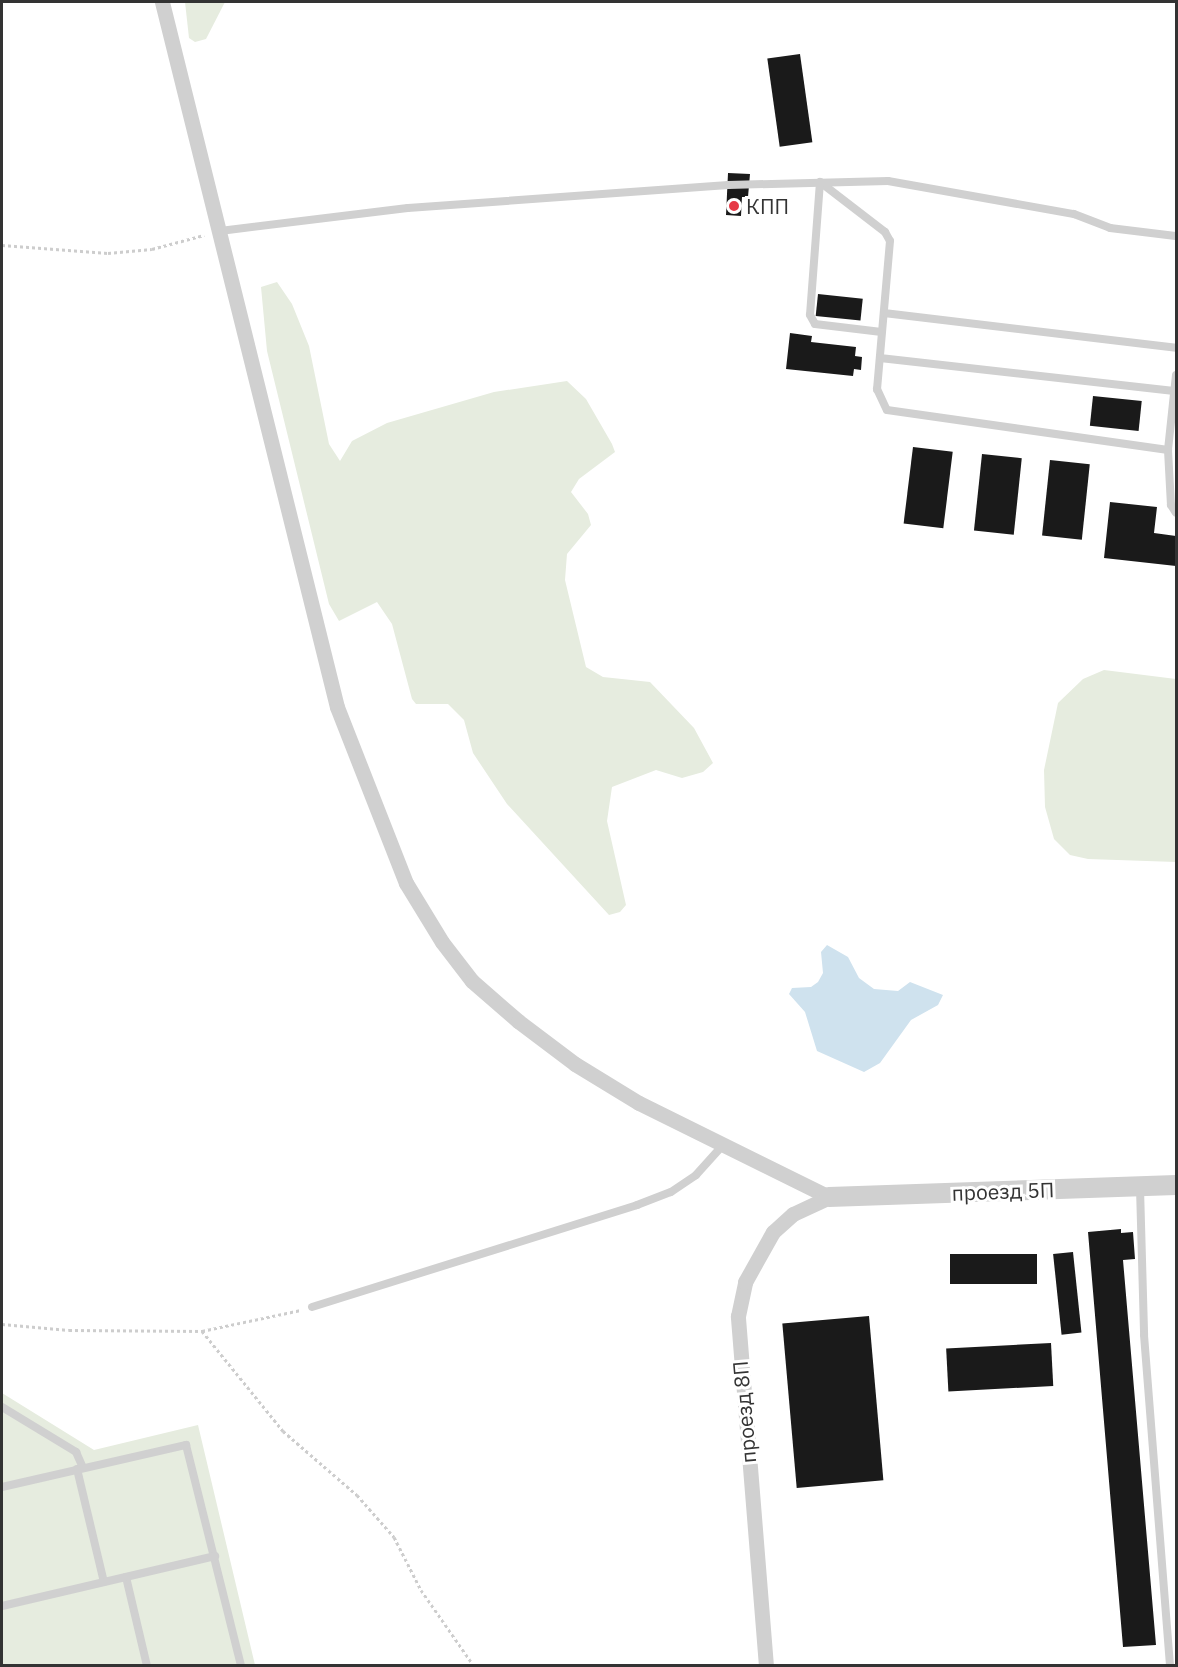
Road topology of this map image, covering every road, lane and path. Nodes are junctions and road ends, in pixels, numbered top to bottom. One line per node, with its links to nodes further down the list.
1 (162, 2): 3 (street)
2 (820, 182): 3 (lane); 4 (lane); 6 (lane); 7 (lane)
3 (219, 231): 5 (path); 14 (street)
4 (1176, 236)
5 (2, 245)
6 (884, 313): 7 (lane); 8 (lane)
7 (882, 332): 9 (lane)
8 (1176, 348)
9 (880, 358): 11 (lane); 12 (lane)
10 (1176, 375): 11 (lane)
11 (1174, 391): 12 (lane)
12 (1168, 450): 13 (lane)
13 (1176, 513)
14 (721, 1147): 17 (street); 18 (lane)
15 (1176, 1185): 16 (street, проезд 5П)
16 (1140, 1186): 17 (street, проезд 5П); 32 (lane)
17 (828, 1197): 31 (street, проезд 8П)
18 (312, 1308): 20 (path)
19 (2, 1324): 20 (path)
20 (202, 1331): 30 (path)
21 (3, 1410): 22 (lane)
22 (80, 1469): 23 (lane); 24 (lane); 26 (lane)
23 (2, 1487)
24 (215, 1556): 25 (lane); 29 (lane)
25 (126, 1577): 26 (lane); 28 (lane)
26 (104, 1582): 27 (lane)
27 (2, 1606)
28 (147, 1665)
29 (241, 1665)
30 (474, 1665)
31 (765, 1665)
32 (1170, 1665)

